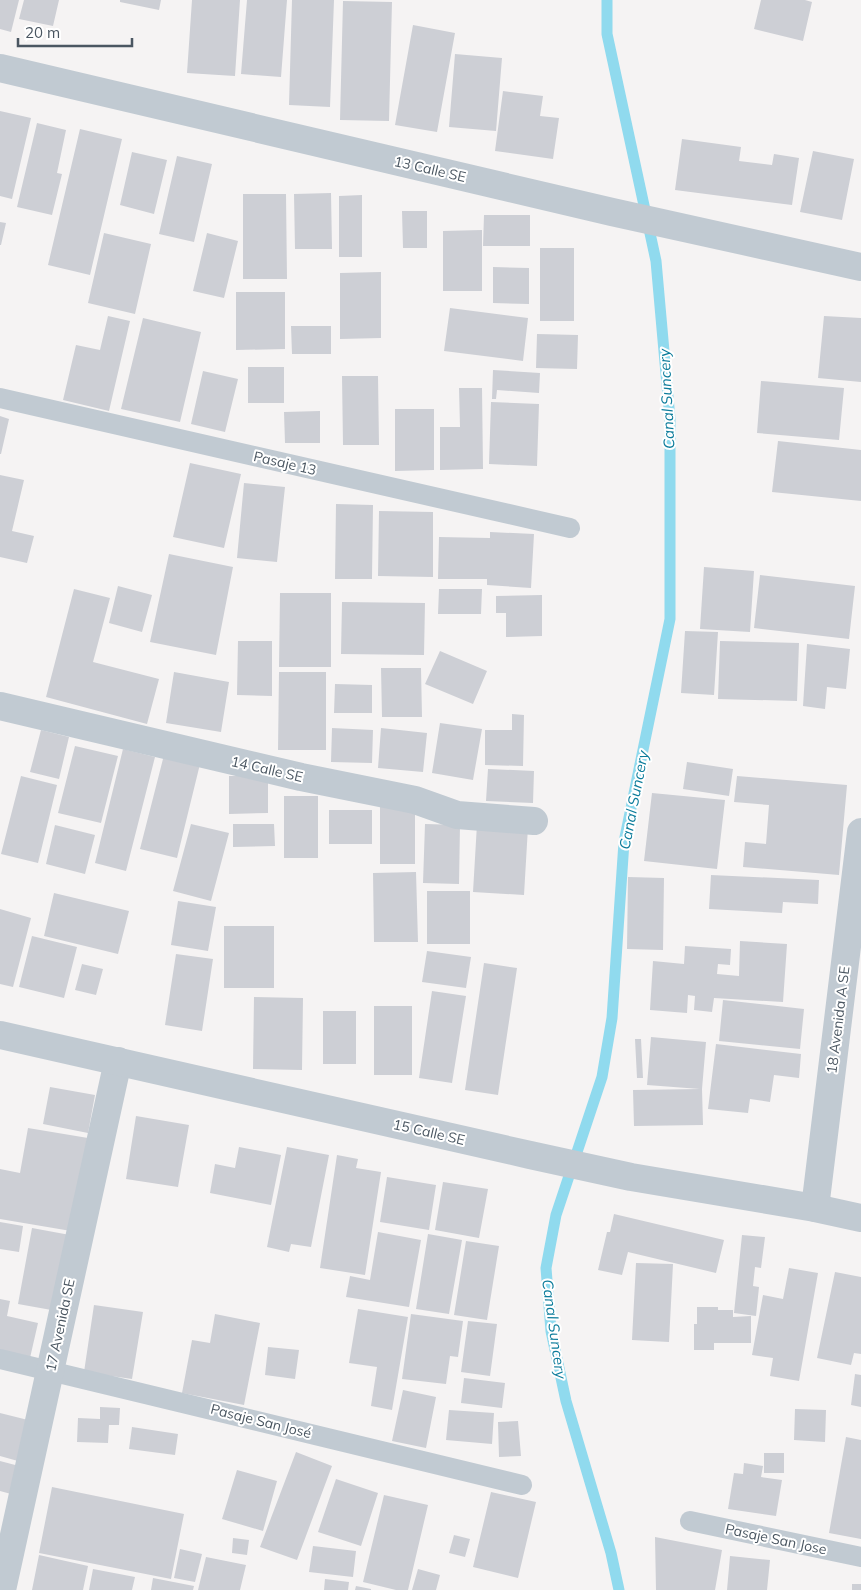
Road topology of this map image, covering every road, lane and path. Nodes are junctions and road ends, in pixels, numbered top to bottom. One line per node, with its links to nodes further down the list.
1 (0, 68): 2 (street, 13 Calle SE)
2 (861, 267)
3 (0, 398): 4 (lane, Pasaje 13)
4 (570, 528)
5 (0, 706): 6 (street, 14 Calle SE)
6 (534, 821)
7 (861, 832): 10 (street, 18 Avenida A SE)
8 (0, 1035): 9 (street, 15 Calle SE)
9 (118, 1061): 10 (street, 15 Calle SE); 13 (street, 17 Avenida SE)
10 (815, 1208): 11 (street, 15 Calle SE)
11 (861, 1218)
12 (0, 1359): 13 (lane, Pasaje San José)
13 (50, 1370): 14 (lane, Pasaje San José); 17 (street, 17 Avenida SE)
14 (522, 1485)
15 (690, 1521): 16 (lane, Pasaje San Jose)
16 (861, 1558)
17 (2, 1590)

